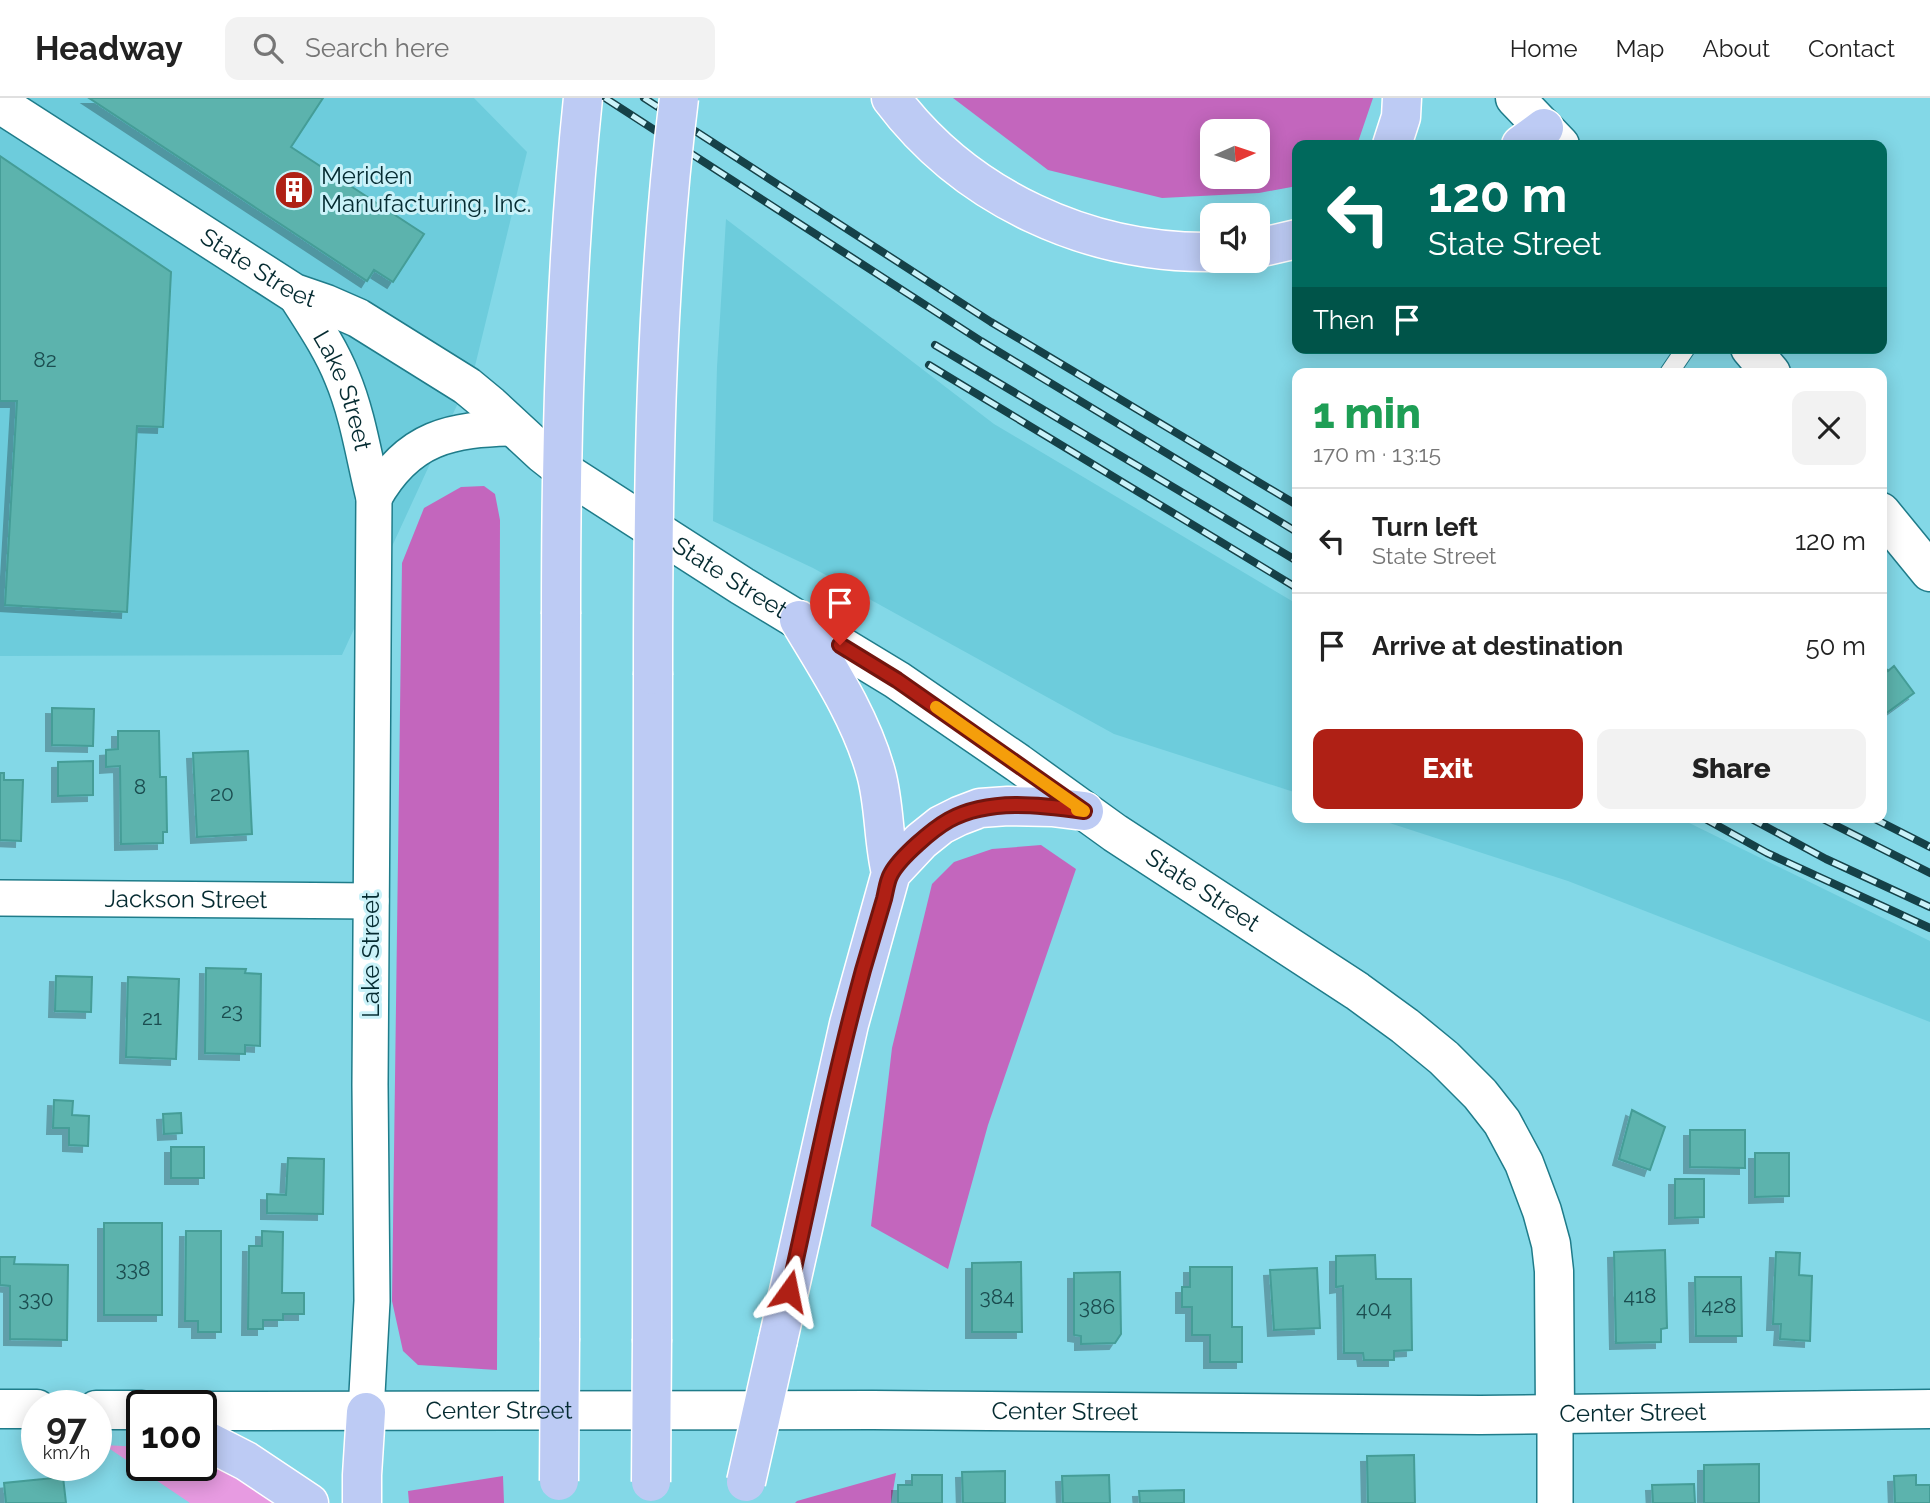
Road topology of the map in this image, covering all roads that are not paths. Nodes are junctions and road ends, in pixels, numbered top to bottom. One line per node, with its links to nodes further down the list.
1 (583, 98): 31 (highway, bridge)
2 (679, 98): 32 (highway, bridge)
3 (891, 98): 11 (highway)
4 (1402, 98): 8 (highway)
5 (1515, 98): 7 (main road)
6 (0, 104): 12 (main road, State Street)
7 (1542, 139)
8 (1394, 140)
9 (1292, 240): 10 (highway)
10 (1270, 245)
11 (1200, 253)
12 (294, 293): 15 (main road, State Street); 16 (street, Lake Street)
13 (1755, 354): 14 (main road)
14 (1767, 368)
15 (515, 428): 16 (street, Lake Street); 19 (main road, State Street)
16 (374, 498): 23 (street, Lake Street)
17 (1887, 519): 18 (main road)
18 (1930, 572)
19 (799, 620): 20 (main road, State Street); 21 (highway)
20 (1084, 811): 21 (highway); 29 (main road, State Street)
21 (891, 873): 33 (highway, bridge)
22 (0, 898): 23 (street, Jackson Street)
23 (371, 901): 28 (street, Lake Street)
24 (0, 1409): 25 (main road)
25 (21, 1409)
26 (1930, 1409): 29 (main road, Center Street)
27 (217, 1411): 28 (main road, Center Street)
28 (366, 1412): 29 (main road, Center Street); 35 (highway)
29 (1555, 1415): 36 (street)
30 (217, 1447): 34 (highway)
31 (559, 1492)
32 (651, 1492)
33 (744, 1493)
34 (309, 1503)
35 (362, 1503)
36 (1555, 1503)

